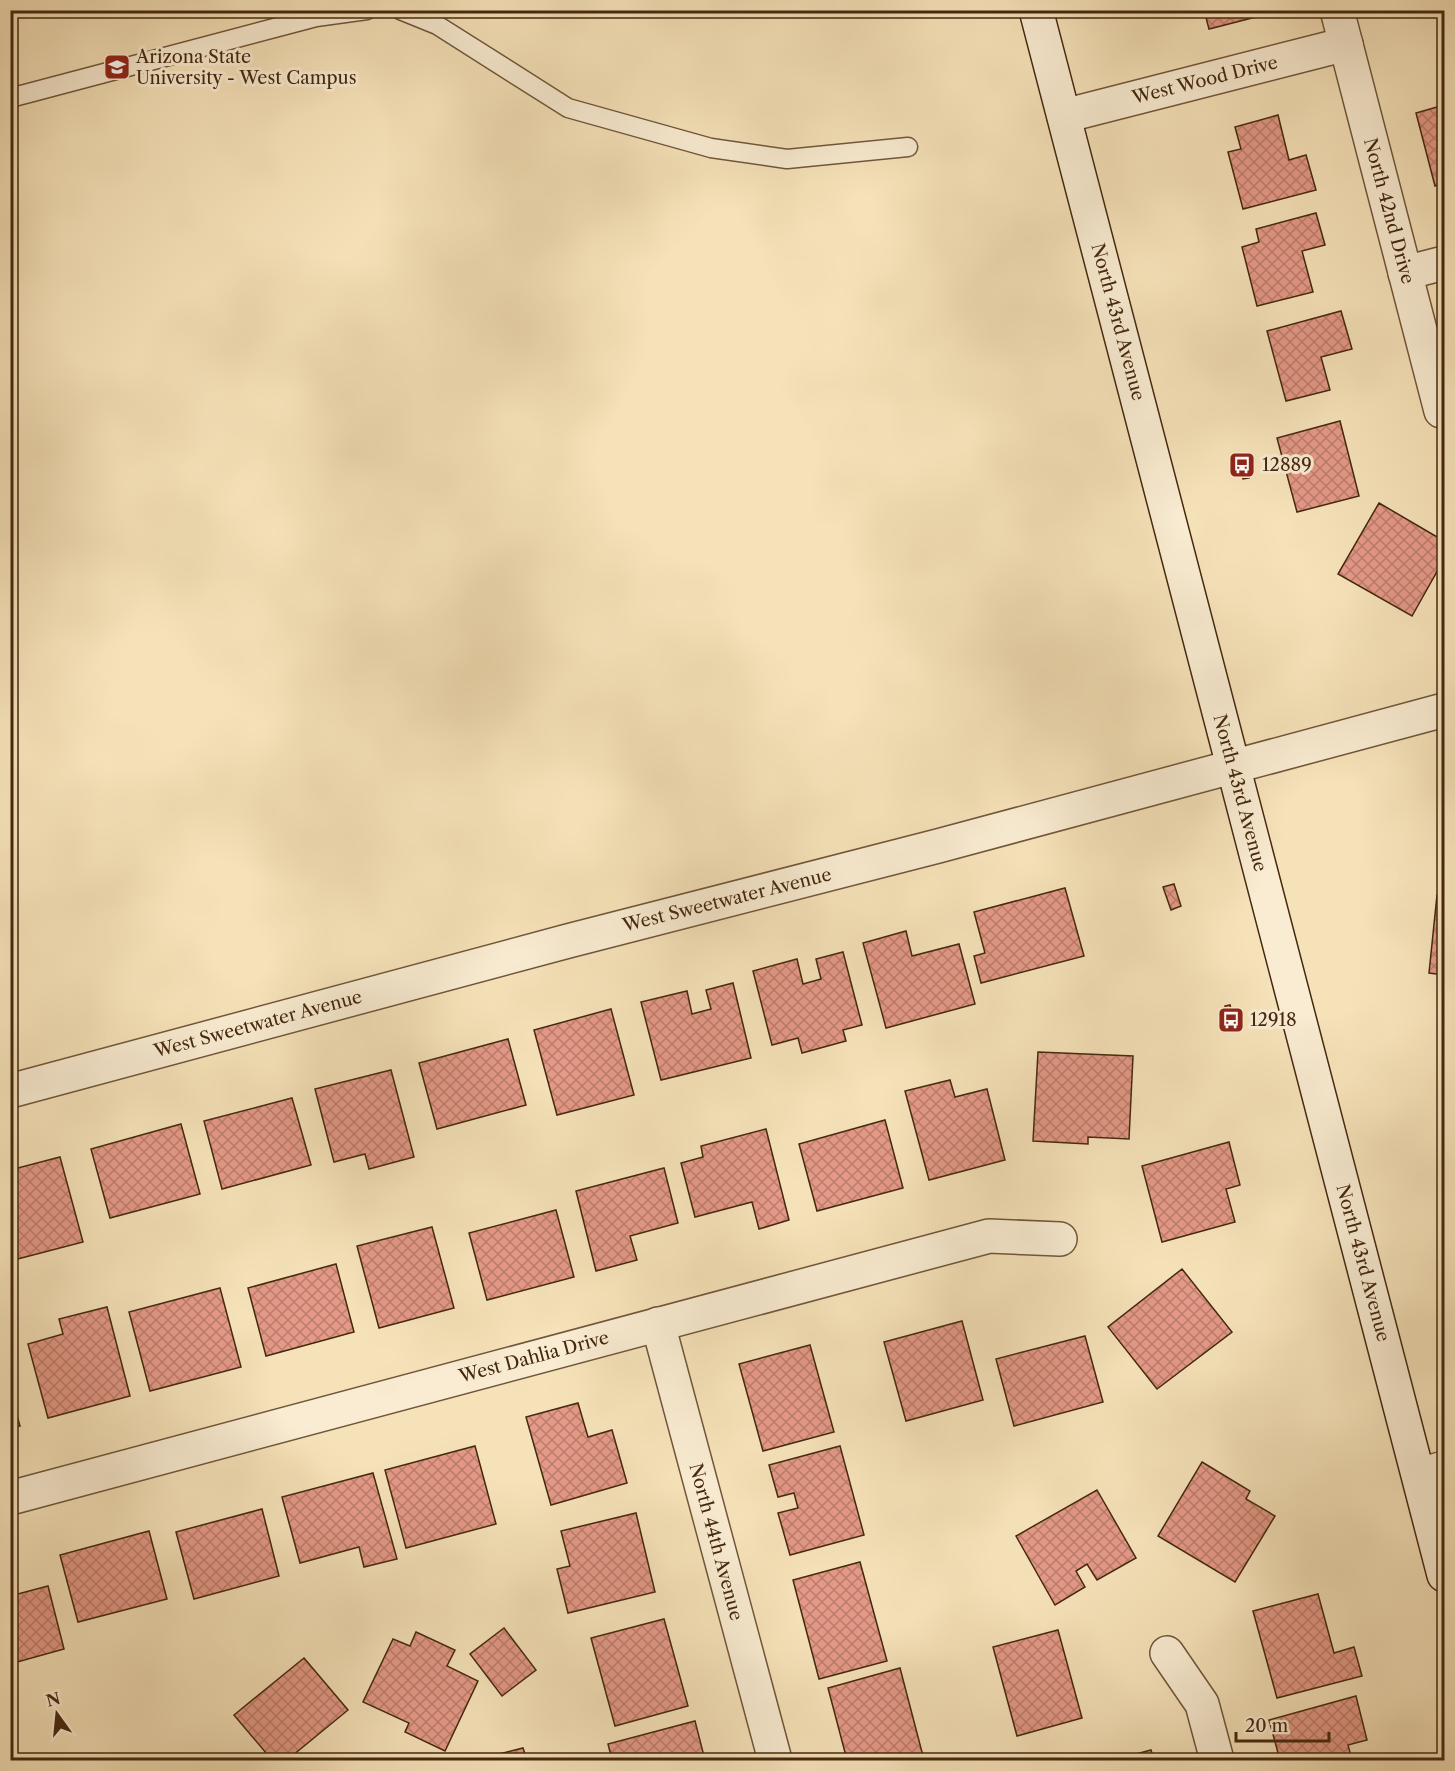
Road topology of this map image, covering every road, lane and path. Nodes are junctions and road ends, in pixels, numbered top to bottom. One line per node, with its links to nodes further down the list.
1 (367, 10): 6 (lane)
2 (400, 10): 8 (lane)
3 (1036, 10): 7 (street, North 43rd Avenue)
4 (1337, 10): 5 (street, North 42nd Drive)
5 (1346, 44): 7 (street, West Wood Drive); 10 (street, North 42nd Drive)
6 (10, 98)
7 (1064, 116): 13 (street, North 43rd Avenue)
8 (908, 147)
9 (1444, 263): 10 (street)
10 (1406, 273): 11 (street, North 42nd Drive)
11 (1441, 411)
12 (1444, 710): 13 (street, West Sweetwater Avenue)
13 (1233, 767): 14 (street, West Sweetwater Avenue); 17 (street, North 43rd Avenue)
14 (10, 1091)
15 (1060, 1239): 16 (street, West Dahlia Drive)
16 (658, 1324): 18 (street, West Dahlia Drive); 21 (street, North 44th Avenue)
17 (1432, 1472): 19 (street, North 43rd Avenue)
18 (10, 1498)
19 (1444, 1575)
20 (1167, 1653): 22 (street)
21 (775, 1761)
22 (1217, 1761)

